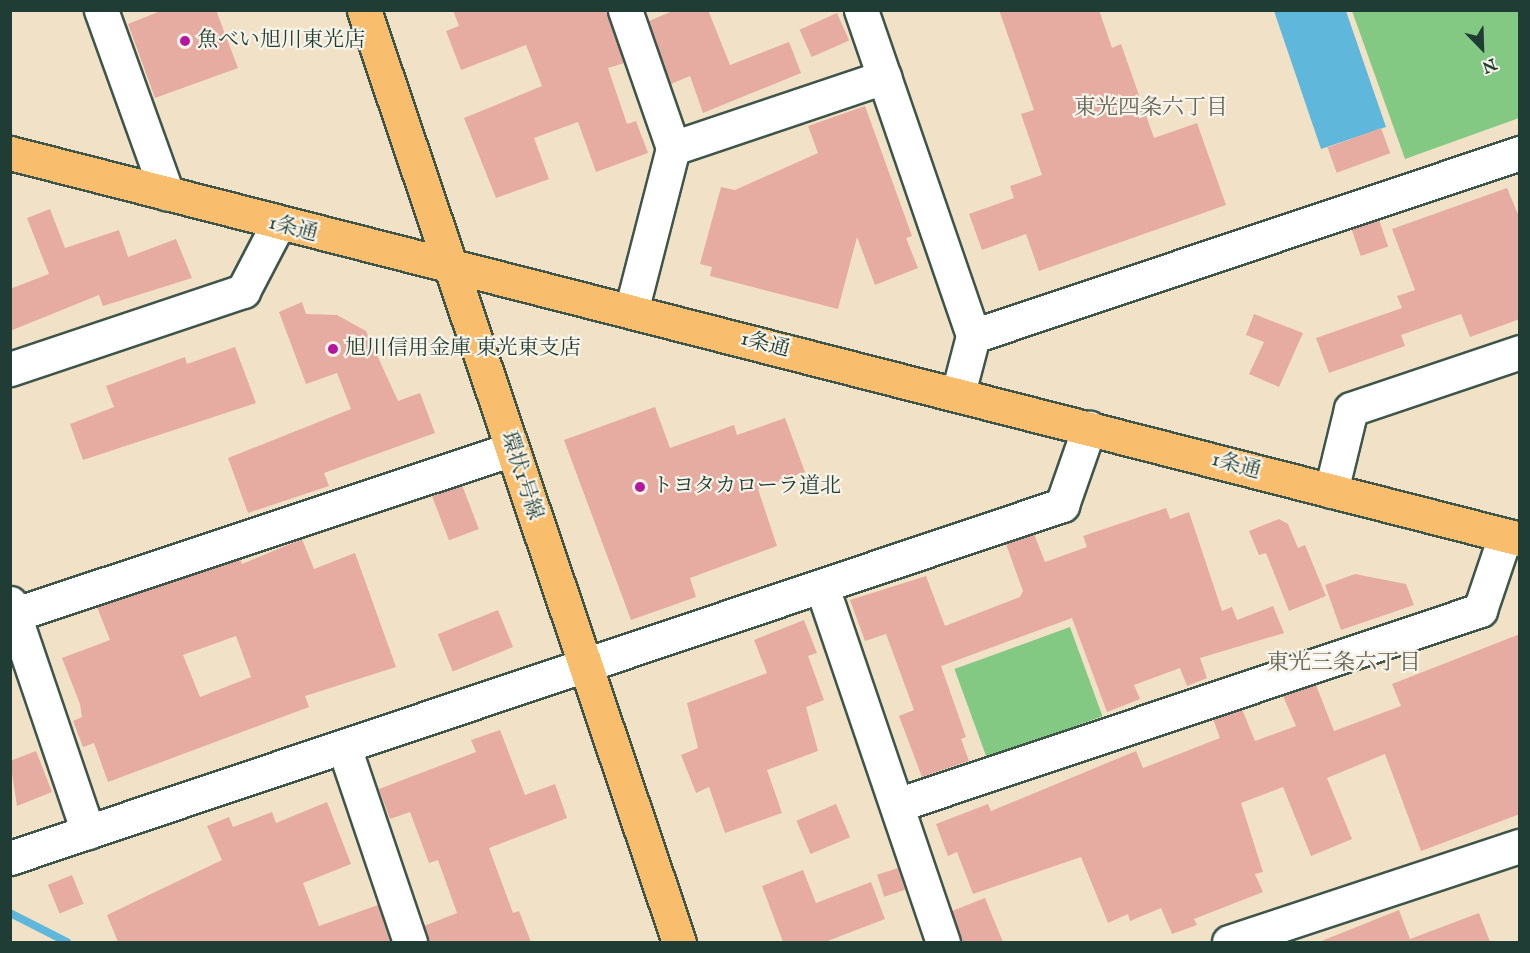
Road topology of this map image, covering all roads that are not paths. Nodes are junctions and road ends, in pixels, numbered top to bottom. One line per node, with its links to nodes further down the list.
1 (102, 10): 9 (street)
2 (364, 10): 11 (main road, 環状1号線)
3 (625, 10): 6 (street)
4 (861, 10): 5 (street)
5 (884, 77): 6 (street); 13 (street)
6 (674, 148): 12 (street)
7 (10, 153): 9 (main road, 1条通)
8 (1520, 153): 13 (street)
9 (167, 193): 10 (main road, 1条通)
10 (277, 226): 11 (main road, 1条通); 15 (street)
11 (454, 269): 12 (main road, 1条通); 18 (main road, 環状1号線)
12 (631, 311): 16 (main road, 1条通)
13 (973, 336): 16 (street)
14 (1520, 352): 19 (street)
15 (10, 369)
16 (958, 393): 17 (main road, 1条通)
17 (1089, 428): 19 (main road, 1条通); 21 (street)
18 (512, 449): 22 (street); 23 (main road, 環状1号線)
19 (1331, 491): 20 (main road, 1条通)
20 (1512, 538): 25 (street)
21 (822, 587): 23 (street); 25 (street)
22 (12, 611): 26 (street)
23 (584, 666): 24 (street); 30 (main road, 環状1号線)
24 (344, 747): 26 (street); 29 (street)
25 (897, 806): 31 (street)
26 (88, 832): 28 (street)
27 (1520, 846): 32 (street)
28 (10, 858)
29 (410, 942)
30 (679, 942)
31 (943, 942)
32 (1229, 942)

